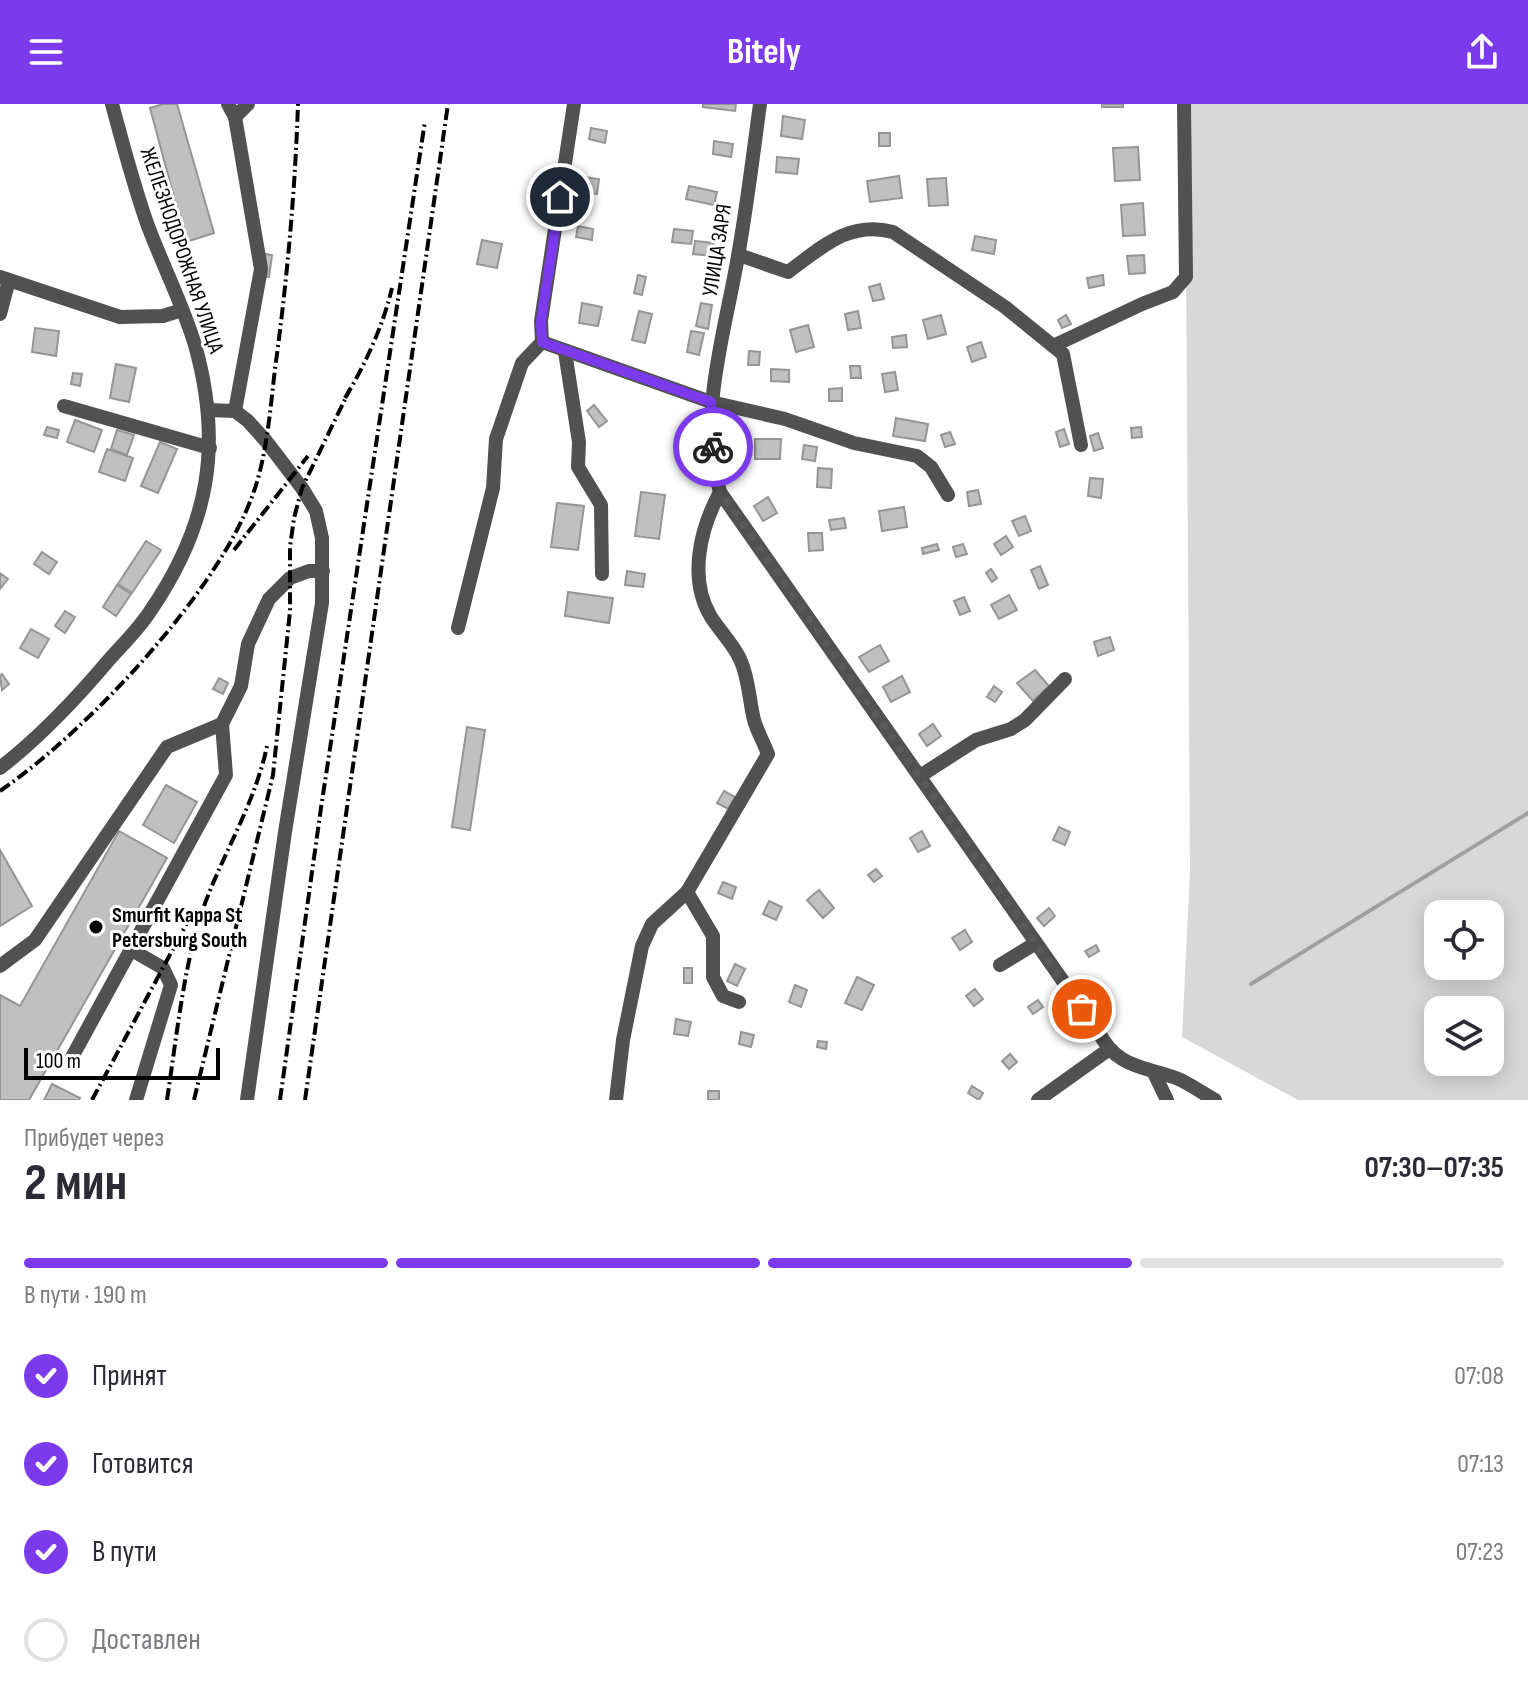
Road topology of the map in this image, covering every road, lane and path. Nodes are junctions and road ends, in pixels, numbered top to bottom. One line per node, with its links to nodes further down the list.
1 (112, 104): 9 (street, ЖЕЛЕЗНОДОРОЖНАЯ УЛИЦА)
2 (248, 104): 6 (street)
3 (574, 104): 11 (street)
4 (760, 104): 7 (street, УЛИЦА ЗАРЯ)
5 (1184, 104): 12 (street)
6 (231, 110): 17 (street)
7 (739, 255): 12 (street); 14 (street, УЛИЦА ЗАРЯ)
8 (4, 278): 9 (street); 10 (street)
9 (182, 310): 16 (street, ЖЕЛЕЗНОДОРОЖНАЯ УЛИЦА)
10 (0, 314)
11 (542, 342): 13 (street); 24 (street)
12 (1053, 346): 18 (street)
13 (565, 352): 14 (street); 23 (street)
14 (711, 402): 20 (street, УЛИЦА ЗАРЯ); 21 (street)
15 (64, 406): 19 (street)
16 (208, 410): 17 (street); 19 (street, ЖЕЛЕЗНОДОРОЖНАЯ УЛИЦА)
17 (235, 411): 22 (street)
18 (1081, 445)
19 (210, 448): 27 (street, ЖЕЛЕЗНОДОРОЖНАЯ УЛИЦА)
20 (720, 492): 28 (street); 29 (street)
21 (948, 495)
22 (323, 571): 26 (street); 39 (street)
23 (602, 574)
24 (458, 628)
25 (1065, 679): 28 (street)
26 (222, 724): 31 (street); 33 (street)
27 (0, 768)
28 (920, 776): 30 (street)
29 (687, 892): 34 (street); 40 (street)
30 (1036, 943): 32 (street); 35 (street)
31 (130, 949): 36 (street); 38 (street)
32 (1000, 965)
33 (0, 966)
34 (739, 1002)
35 (1108, 1050): 37 (street); 41 (street)
36 (71, 1059)
37 (1154, 1073): 42 (street); 43 (street)
38 (136, 1100)
39 (247, 1100)
40 (616, 1100)
41 (1038, 1100)
42 (1167, 1100)
43 (1215, 1100)

